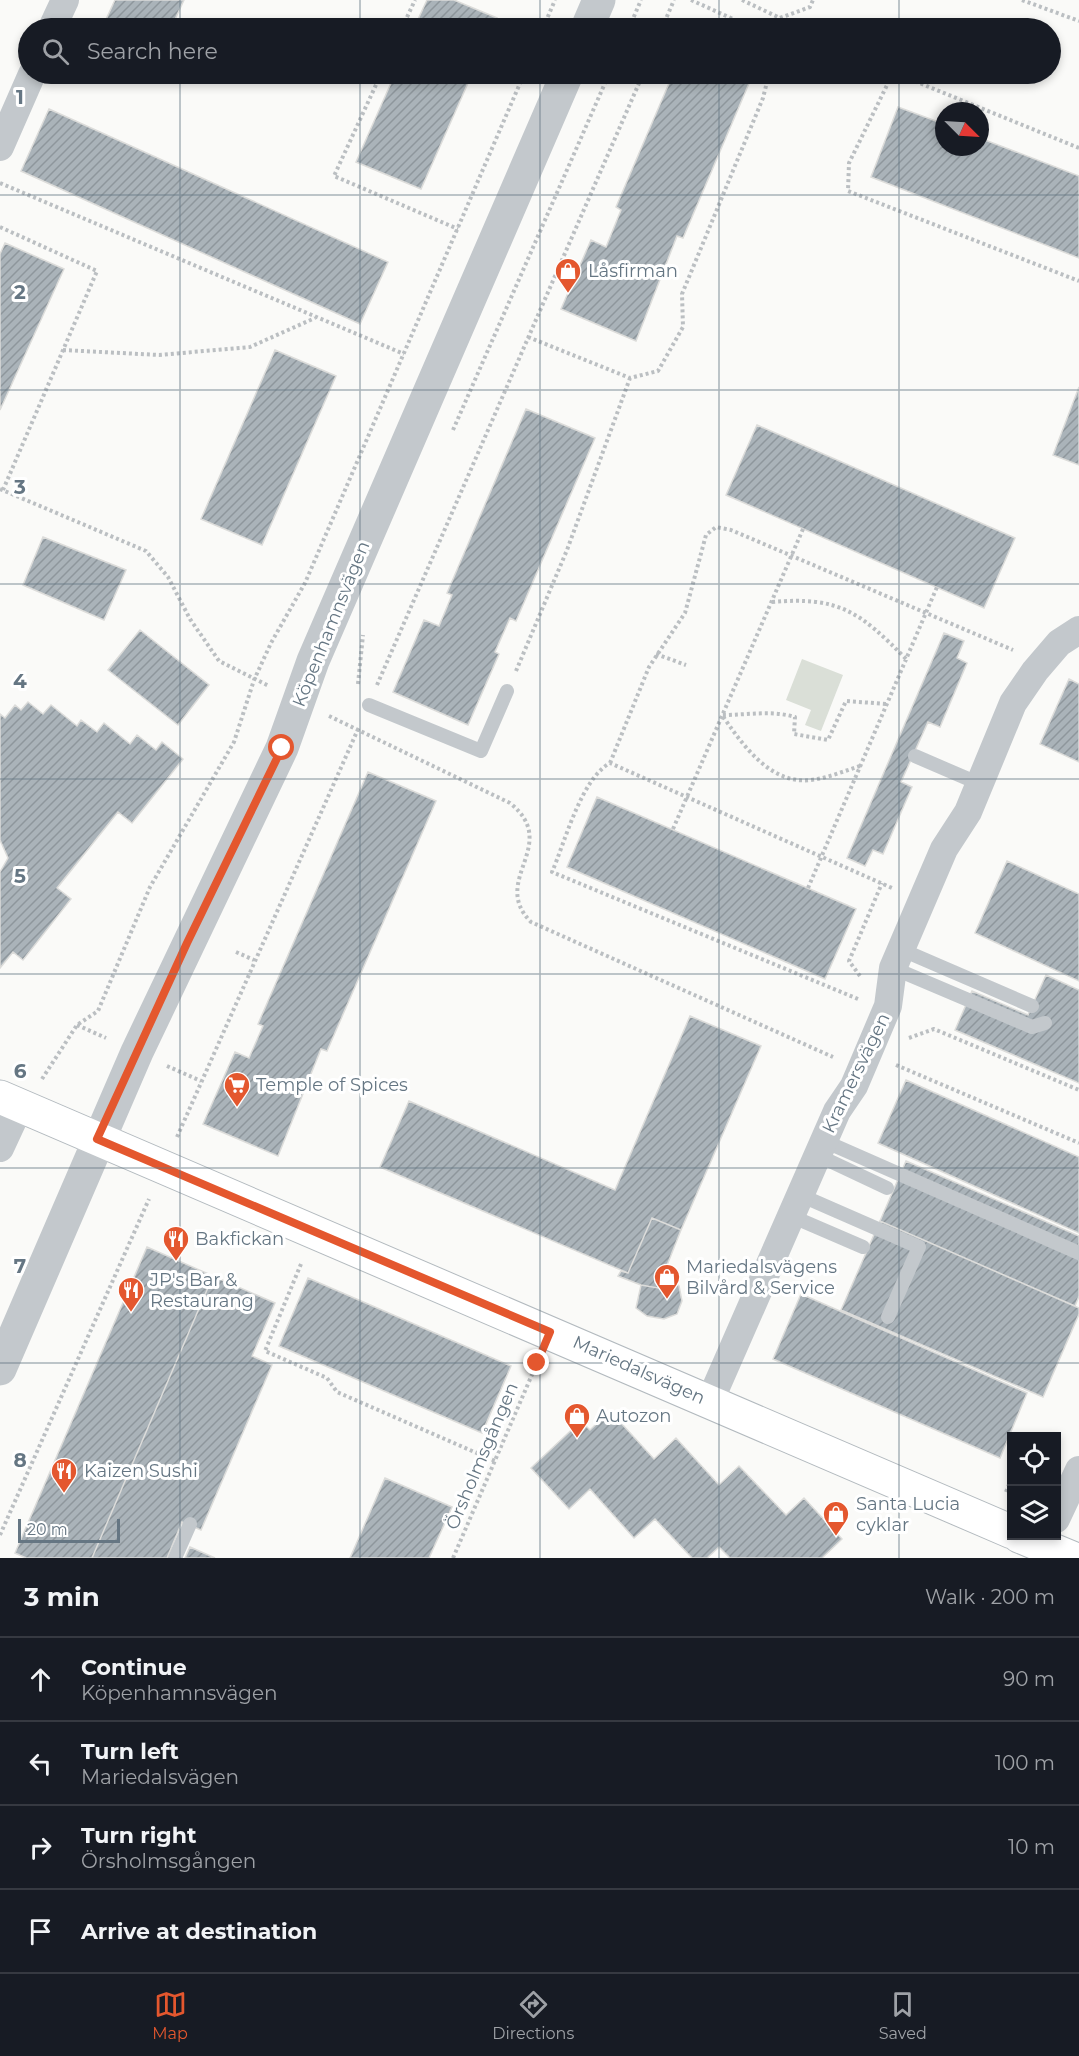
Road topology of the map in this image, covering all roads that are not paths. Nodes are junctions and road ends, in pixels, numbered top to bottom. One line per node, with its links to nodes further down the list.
1 (65, 0): 3 (street)
2 (599, 0): 4 (street)
3 (57, 18)
4 (591, 18)
5 (28, 84): 7 (street)
6 (563, 84): 17 (street, Köpenhamnsvägen)
7 (0, 147)
8 (1079, 630): 12 (street, Kramersvägen)
9 (507, 692): 10 (lane)
10 (369, 705)
11 (915, 756): 12 (lane)
12 (980, 784): 13 (street, Kramersvägen)
13 (896, 958): 14 (lane); 15 (lane); 19 (street, Kramersvägen)
14 (1032, 1006)
15 (1045, 1023)
16 (10, 1101): 17 (main road, Mariedalsvägen); 18 (street)
17 (97, 1139): 25 (street, Köpenhamnsvägen); 26 (main road, Mariedalsvägen)
18 (0, 1148)
19 (820, 1148): 20 (lane); 21 (street, Kramersvägen); 23 (lane)
20 (887, 1188)
21 (795, 1205): 22 (lane); 24 (lane); 26 (street, Kramersvägen)
22 (863, 1247)
23 (1079, 1252)
24 (888, 1317)
25 (0, 1369)
26 (710, 1401): 29 (main road, Mariedalsvägen)
27 (1079, 1470): 30 (street)
28 (190, 1524): 31 (lane)
29 (1007, 1531)
30 (1046, 1542)
31 (175, 1558)

